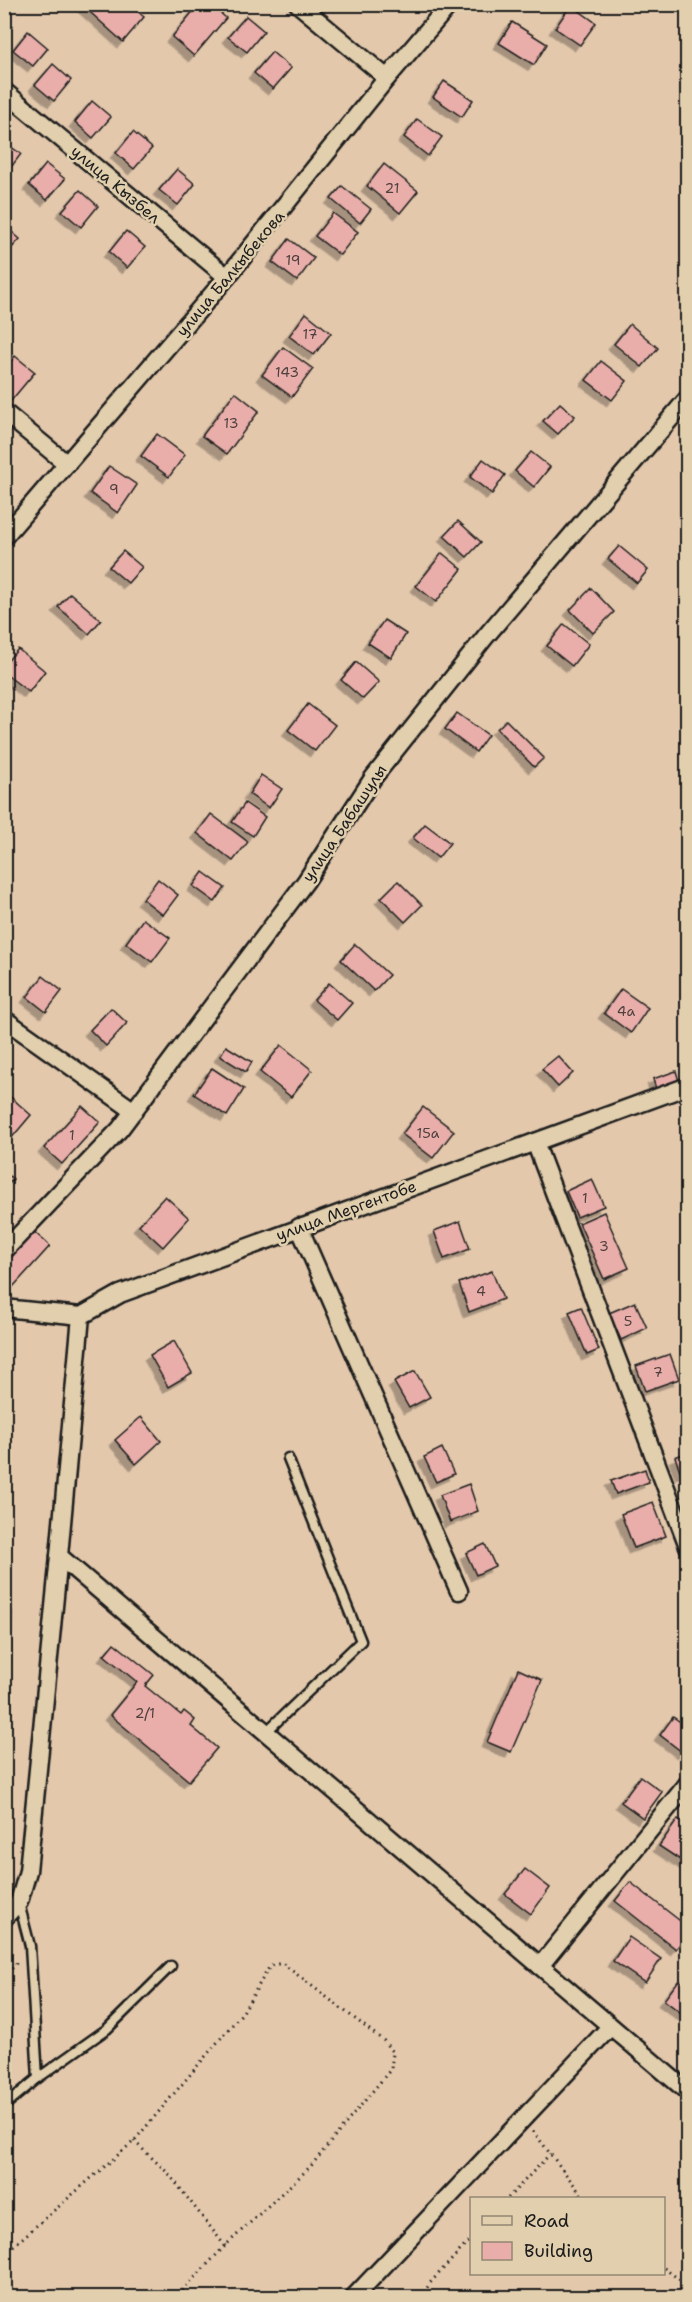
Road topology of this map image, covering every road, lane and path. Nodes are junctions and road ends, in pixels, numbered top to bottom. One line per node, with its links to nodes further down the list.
1 (298, 4): 3 (street)
2 (450, 4): 3 (street, улица Балкыбекова)
3 (387, 78): 5 (street, улица Балкыбекова)
4 (4, 91): 5 (street, улица Кызбел)
5 (227, 278): 8 (street, улица Балкыбекова)
6 (687, 398): 12 (street, улица Бабашулы)
7 (4, 412): 8 (street)
8 (67, 464): 9 (street, улица Балкыбекова)
9 (4, 537)
10 (4, 1019): 12 (street)
11 (687, 1086): 13 (street, улица Мергентобе)
12 (134, 1111): 15 (street, улица Бабашулы)
13 (535, 1142): 14 (street, улица Мергентобе); 19 (street)
14 (299, 1227): 17 (street, улица Мергентобе); 21 (street)
15 (4, 1251)
16 (4, 1308): 17 (street)
17 (81, 1316): 20 (street)
18 (288, 1458): 24 (lane)
19 (687, 1546)
20 (59, 1556): 24 (street); 26 (street)
21 (459, 1591)
22 (4, 1604): 23 (lane)
23 (4, 1713)
24 (266, 1732): 29 (street)
25 (687, 1783): 29 (street)
26 (19, 1902): 27 (street); 31 (lane)
27 (4, 1918)
28 (171, 1966): 31 (lane)
29 (540, 1966): 30 (street)
30 (610, 2027): 32 (street); 34 (street)
31 (38, 2078): 33 (lane)
32 (687, 2092)
33 (4, 2106)
34 (522, 2118): 36 (path); 45 (street)
35 (134, 2141): 40 (path); 40 (path); 41 (path)
36 (550, 2154): 37 (path); 38 (path)
37 (510, 2197)
38 (582, 2197)
39 (470, 2239): 46 (path)
40 (225, 2246): 44 (path)
41 (4, 2254)
42 (665, 2270): 43 (path)
43 (687, 2286)
44 (174, 2298)
45 (353, 2298)
46 (421, 2298)

